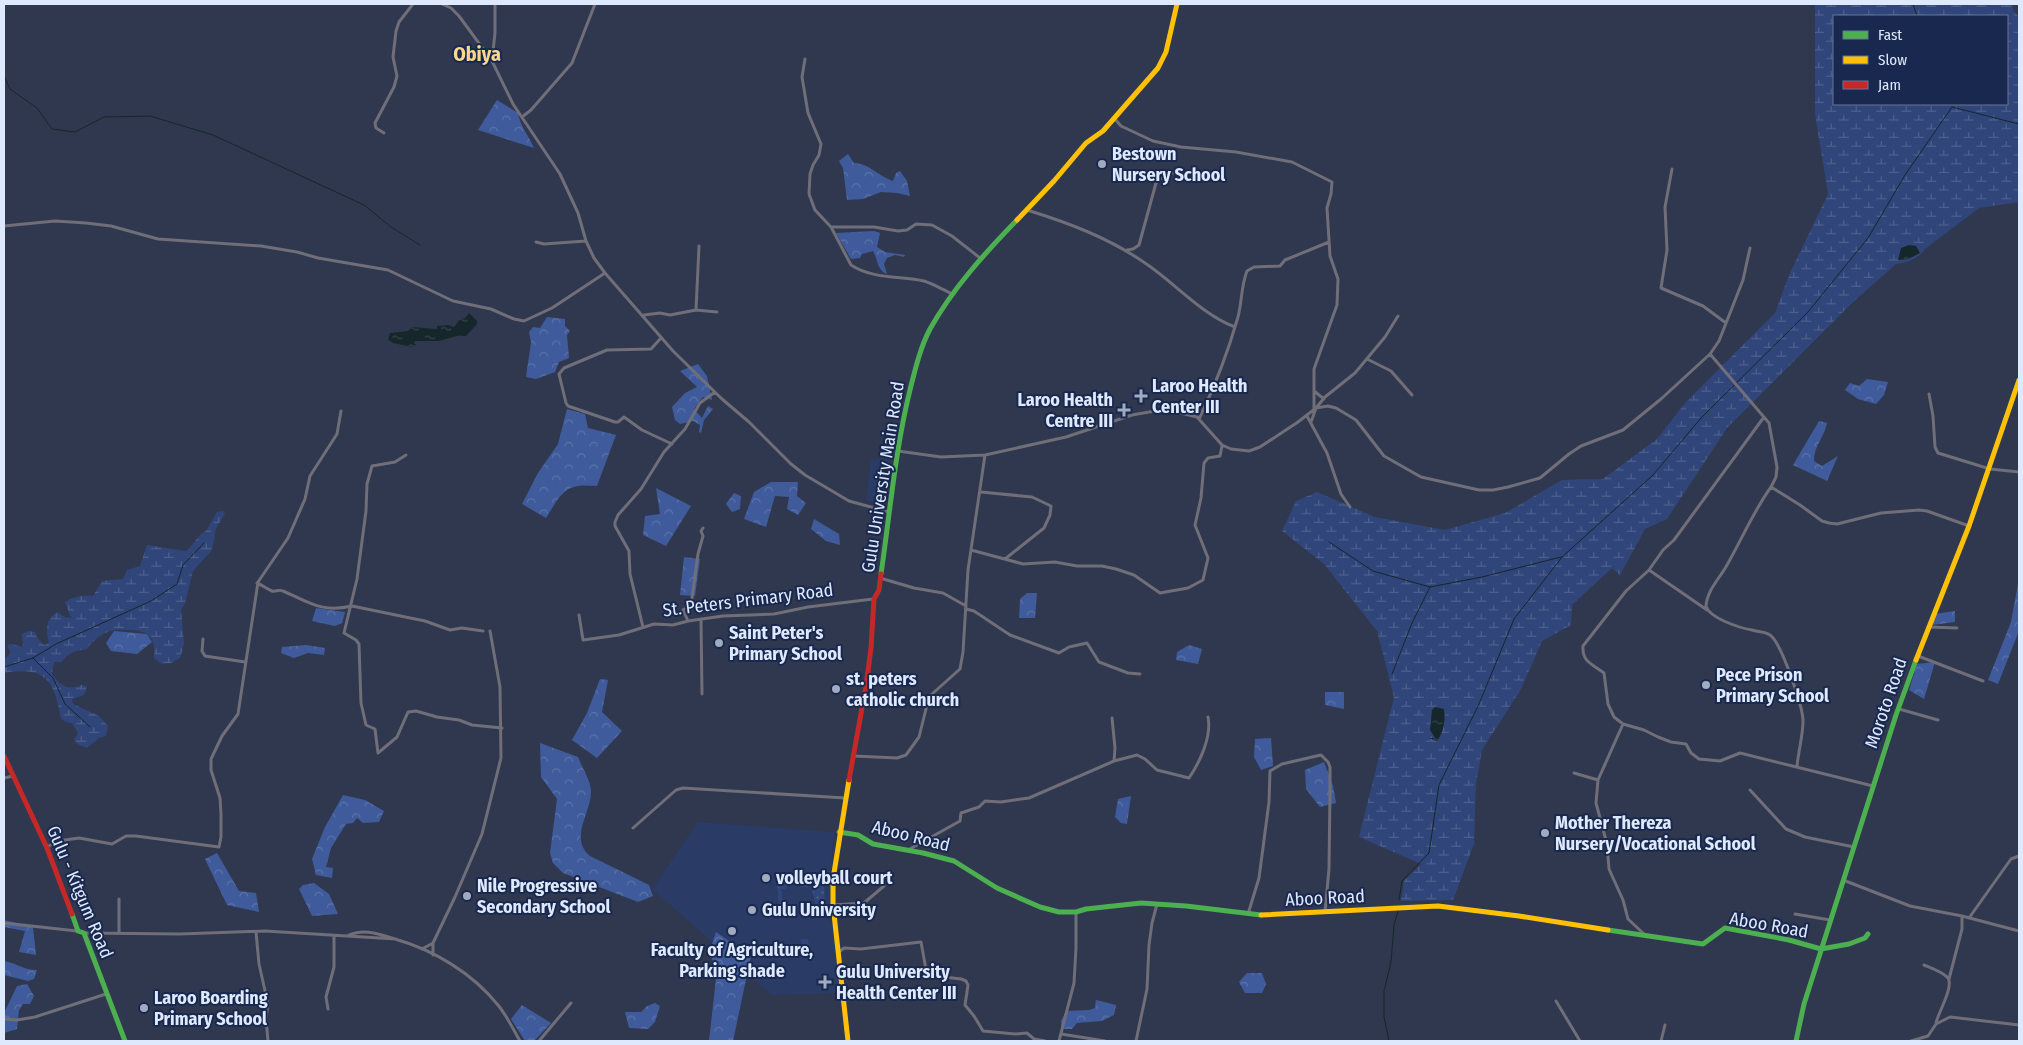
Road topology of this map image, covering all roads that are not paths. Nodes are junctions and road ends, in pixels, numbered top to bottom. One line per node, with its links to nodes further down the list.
1 (413, 4): 10 (street)
2 (442, 4): 7 (street)
3 (495, 4): 7 (street)
4 (595, 4): 8 (street)
5 (1176, 4): 9 (street, Gulu University Main Road)
6 (805, 59): 15 (street)
7 (492, 61): 8 (street)
8 (522, 117): 16 (street)
9 (1113, 118): 13 (street, Gulu University Main Road); 18 (street)
10 (384, 133)
11 (1672, 169): 29 (street)
12 (1188, 174): 21 (street)
13 (1027, 210): 21 (street); 22 (street, Gulu University Main Road)
14 (4, 226): 23 (street)
15 (831, 227): 22 (street); 24 (street)
16 (586, 240): 17 (street); 23 (street)
17 (536, 242)
18 (1328, 242): 30 (street); 35 (street)
19 (699, 246): 25 (street)
20 (1750, 248): 29 (street)
21 (1126, 250): 30 (street)
22 (981, 258): 24 (street, Gulu University Main Road)
23 (605, 273): 27 (street)
24 (953, 294): 48 (street, Gulu University Main Road)
25 (696, 310): 26 (street); 27 (street)
26 (716, 312)
27 (643, 316): 31 (street)
28 (1398, 316): 33 (street)
29 (1726, 322): 32 (street)
30 (1234, 327): 44 (street)
31 (662, 338): 36 (street); 46 (street)
32 (1710, 354): 40 (street); 43 (street)
33 (1367, 359): 38 (street); 39 (street)
34 (2019, 380): 51 (street, Moroto Road)
35 (1313, 390): 39 (street); 40 (street)
36 (715, 392): 46 (street); 56 (street)
37 (1929, 394): 51 (street)
38 (1412, 395)
39 (1324, 399): 40 (street)
40 (1315, 409): 42 (street); 45 (street)
41 (341, 411): 63 (street)
42 (1307, 416): 45 (street); 47 (street)
43 (1764, 417): 53 (street); 61 (street)
44 (1199, 419): 47 (street); 50 (street)
45 (1310, 422): 55 (street)
46 (672, 444): 71 (street)
47 (1222, 445): 60 (street)
48 (898, 451): 50 (street); 56 (street, Gulu University Main Road)
49 (406, 455): 65 (street)
50 (985, 455): 54 (street)
51 (1990, 469): 52 (street); 57 (street, Moroto Road)
52 (2019, 472)
53 (1771, 487): 57 (street); 67 (street)
54 (981, 492): 59 (street); 60 (street)
55 (1350, 507)
56 (889, 512): 62 (street, Gulu University Main Road)
57 (1969, 526): 72 (street, Moroto Road)
58 (703, 528): 70 (street)
59 (971, 550): 60 (street); 66 (street)
60 (1004, 559)
61 (1649, 570): 67 (street); 86 (street)
62 (880, 578): 64 (street, Gulu University Main Road); 66 (street)
63 (258, 583): 65 (street); 78 (street)
64 (874, 599): 69 (street, St. Peters Primary Road); 89 (street, Gulu University Main Road)
65 (352, 606): 74 (street); 87 (street)
66 (966, 607): 79 (street); 89 (street)
67 (1707, 610): 91 (street)
68 (579, 615): 71 (street, St. Peters Primary Road)
69 (701, 619): 70 (street, St. Peters Primary Road); 81 (street)
70 (688, 621): 71 (street, St. Peters Primary Road)
71 (643, 627)
72 (1928, 628): 73 (street); 77 (street, Moroto Road)
73 (1957, 628)
74 (483, 631)
75 (490, 631): 87 (street)
76 (203, 639): 78 (street)
77 (1917, 656): 80 (street); 82 (street, Moroto Road)
78 (245, 662): 102 (street)
79 (1140, 674)
80 (1982, 681)
81 (702, 694)
82 (1898, 708): 85 (street); 96 (street, Moroto Road)
83 (1208, 717): 90 (street)
84 (1112, 718): 90 (street)
85 (1938, 720)
86 (1623, 724): 91 (street); 95 (street)
87 (502, 728): 128 (street)
88 (4, 756): 93 (street, Gulu - Kitgum Road)
89 (853, 756): 98 (street, Gulu University Main Road)
90 (1114, 761): 103 (street)
91 (1797, 767): 96 (street)
92 (1574, 773): 95 (street)
93 (13, 776): 94 (street); 102 (street, Gulu - Kitgum Road)
94 (4, 778)
95 (1598, 780): 126 (street)
96 (1873, 786): 101 (street, Moroto Road)
97 (1750, 790): 101 (street)
98 (845, 798): 99 (street); 100 (street, Gulu University Main Road)
99 (633, 828)
100 (839, 832): 103 (street, Aboo Road); 109 (street, Gulu University Main Road)
101 (1854, 847): 105 (street, Moroto Road)
102 (47, 848): 118 (street, Gulu - Kitgum Road)
103 (908, 850): 110 (street, Aboo Road)
104 (2019, 856): 115 (street)
105 (1842, 880): 114 (street); 116 (street, Moroto Road)
106 (884, 886): 109 (street)
107 (119, 899): 122 (street)
108 (1157, 904): 110 (street, Aboo Road); 112 (street, Aboo Road); 153 (street)
109 (833, 905): 131 (street, Gulu University Main Road)
110 (1076, 912): 143 (street)
111 (1325, 912): 112 (street, Aboo Road); 112 (street); 126 (street, Aboo Road)
112 (1248, 914)
113 (1795, 914): 116 (street)
114 (1962, 916): 115 (street); 134 (street)
115 (1969, 918): 119 (street)
116 (1830, 920): 130 (street, Moroto Road)
117 (4, 924): 118 (street)
118 (78, 931): 121 (street, Gulu - Kitgum Road)
119 (2019, 931)
120 (256, 932): 122 (street); 124 (street); 146 (street)
121 (84, 933): 122 (street); 135 (street, Gulu - Kitgum Road)
122 (120, 933)
123 (1868, 934): 130 (street)
124 (334, 936): 125 (street); 138 (street)
125 (345, 936): 127 (street); 127 (street)
126 (1646, 936): 130 (street, Aboo Road)
127 (396, 939): 129 (street)
128 (433, 943): 129 (street); 132 (street)
129 (421, 949): 132 (street)
130 (1821, 949): 156 (street, Moroto Road)
131 (838, 953): 149 (street, Gulu University Main Road); 150 (street)
132 (433, 955): 147 (street)
133 (1924, 965): 134 (street)
134 (1949, 979): 140 (street)
135 (107, 993): 139 (street); 145 (street, Gulu - Kitgum Road)
136 (1556, 1001): 154 (street)
137 (571, 1003): 148 (street)
138 (328, 1009)
139 (4, 1020)
140 (1936, 1024): 141 (street); 144 (street)
141 (2019, 1024)
142 (1665, 1025): 155 (street)
143 (1061, 1034): 151 (street); 152 (street)
144 (1928, 1036): 157 (street); 158 (street)
145 (125, 1041)
146 (268, 1041)
147 (520, 1041)
148 (539, 1041)
149 (848, 1041)
150 (1044, 1041)
151 (1059, 1041)
152 (1105, 1041)
153 (1136, 1041)
154 (1580, 1041)
155 (1661, 1041)
156 (1796, 1041)
157 (1911, 1041)
158 (1928, 1041)

